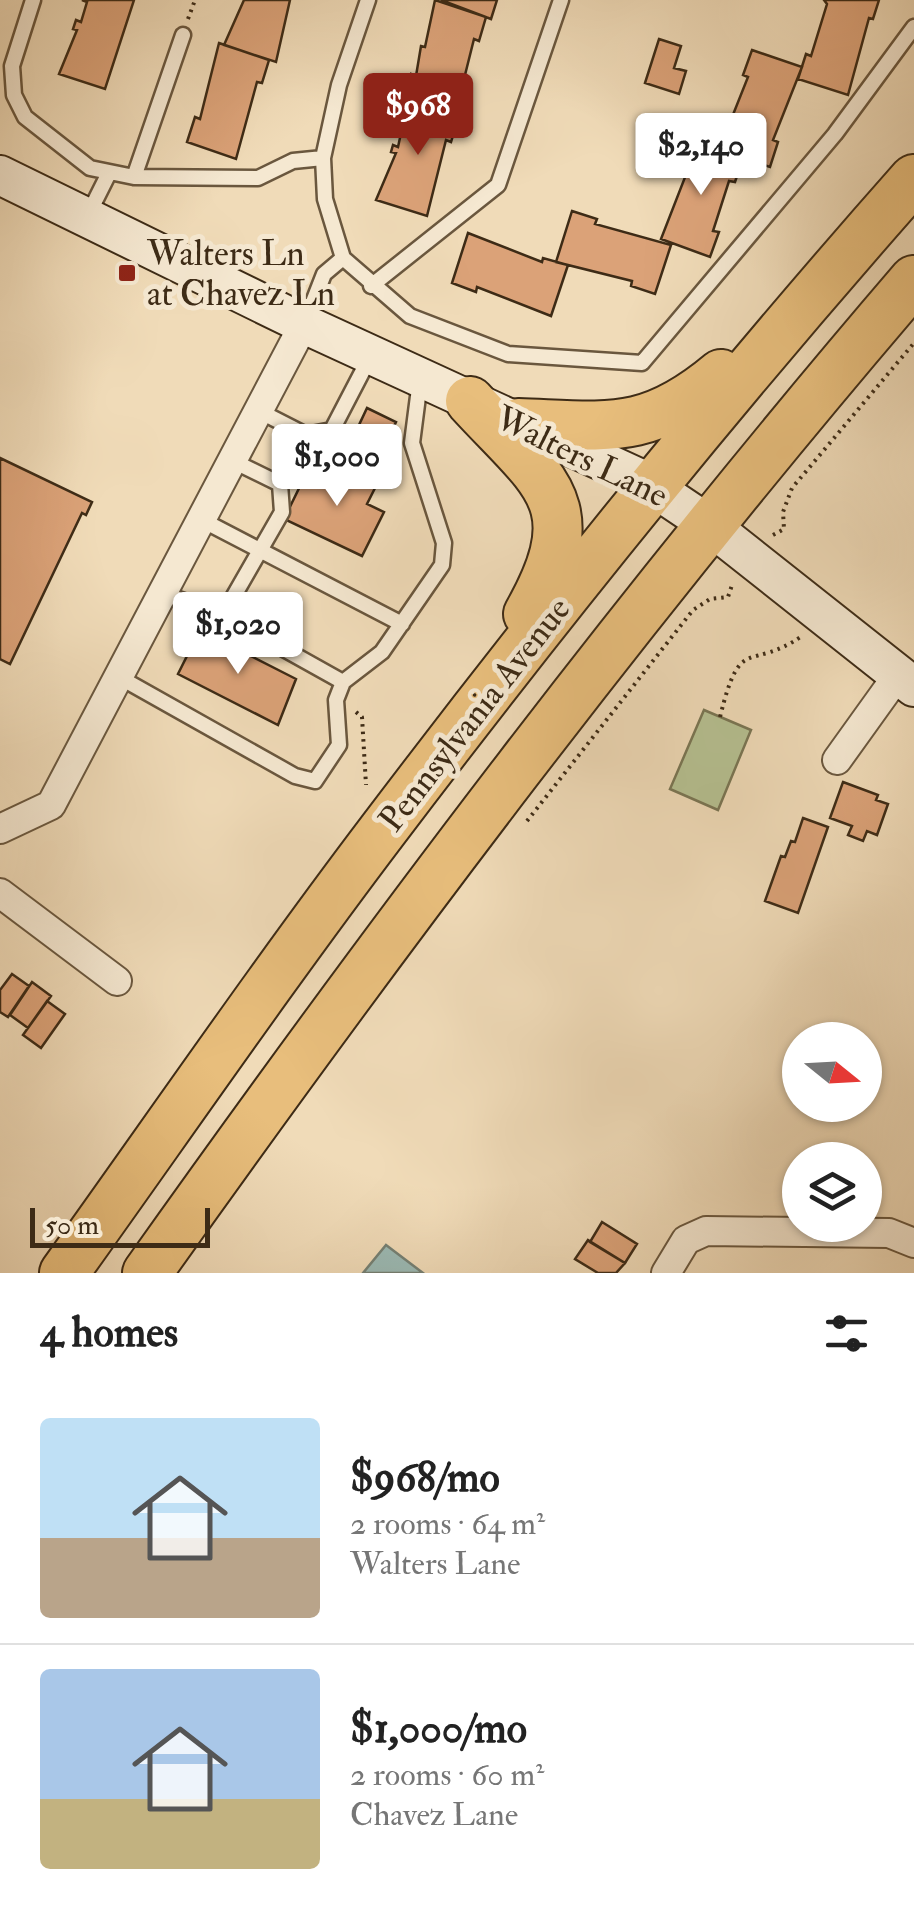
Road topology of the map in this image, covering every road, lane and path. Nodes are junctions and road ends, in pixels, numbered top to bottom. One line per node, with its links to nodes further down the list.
1 (33, 0): 8 (lane)
2 (368, 0): 6 (lane)
3 (560, 0): 14 (lane)
4 (914, 27): 14 (lane)
5 (183, 35): 9 (lane)
6 (323, 158): 9 (lane); 12 (lane)
7 (0, 175): 11 (street, Walters Lane)
8 (108, 175): 9 (lane); 11 (lane)
9 (134, 177)
10 (914, 179): 15 (highway, Pennsylvania Avenue)
11 (87, 217): 16 (street, Walters Lane)
12 (343, 258): 14 (lane); 16 (lane)
13 (914, 280): 28 (highway, Pennsylvania Avenue)
14 (371, 286)
15 (808, 301): 22 (highway); 26 (highway, Pennsylvania Avenue)
16 (304, 324): 18 (street, Walters Lane); 21 (street)
17 (914, 344): 29 (path)
18 (371, 354): 19 (street, Walters Lane); 23 (lane)
19 (420, 378): 20 (street, Walters Lane); 34 (lane)
20 (470, 401): 22 (street, Walters Lane); 39 (highway)
21 (259, 411): 23 (lane); 24 (street)
22 (518, 422): 26 (street, Walters Lane)
23 (306, 435): 25 (lane)
24 (233, 462): 25 (lane); 27 (street)
25 (280, 484): 30 (lane)
26 (653, 486): 28 (street, Walters Lane); 39 (highway, Pennsylvania Avenue)
27 (202, 520): 30 (lane); 31 (street)
28 (708, 524): 33 (street, Walters Lane); 46 (highway, Pennsylvania Avenue)
29 (776, 531)
30 (259, 549): 32 (lane); 34 (lane)
31 (164, 594): 32 (lane); 35 (street)
32 (223, 615): 37 (lane)
33 (823, 615): 36 (street, Walters Lane); 38 (path)
34 (402, 624): 37 (lane)
35 (119, 678): 37 (lane); 41 (street)
36 (906, 681): 40 (street)
37 (343, 682)
38 (720, 717)
39 (465, 725): 45 (highway, Pennsylvania Avenue)
40 (837, 760)
41 (0, 829)
42 (0, 893): 43 (street)
43 (117, 981)
44 (914, 1243): 47 (street)
45 (64, 1273)
46 (147, 1273)
47 (666, 1273)

